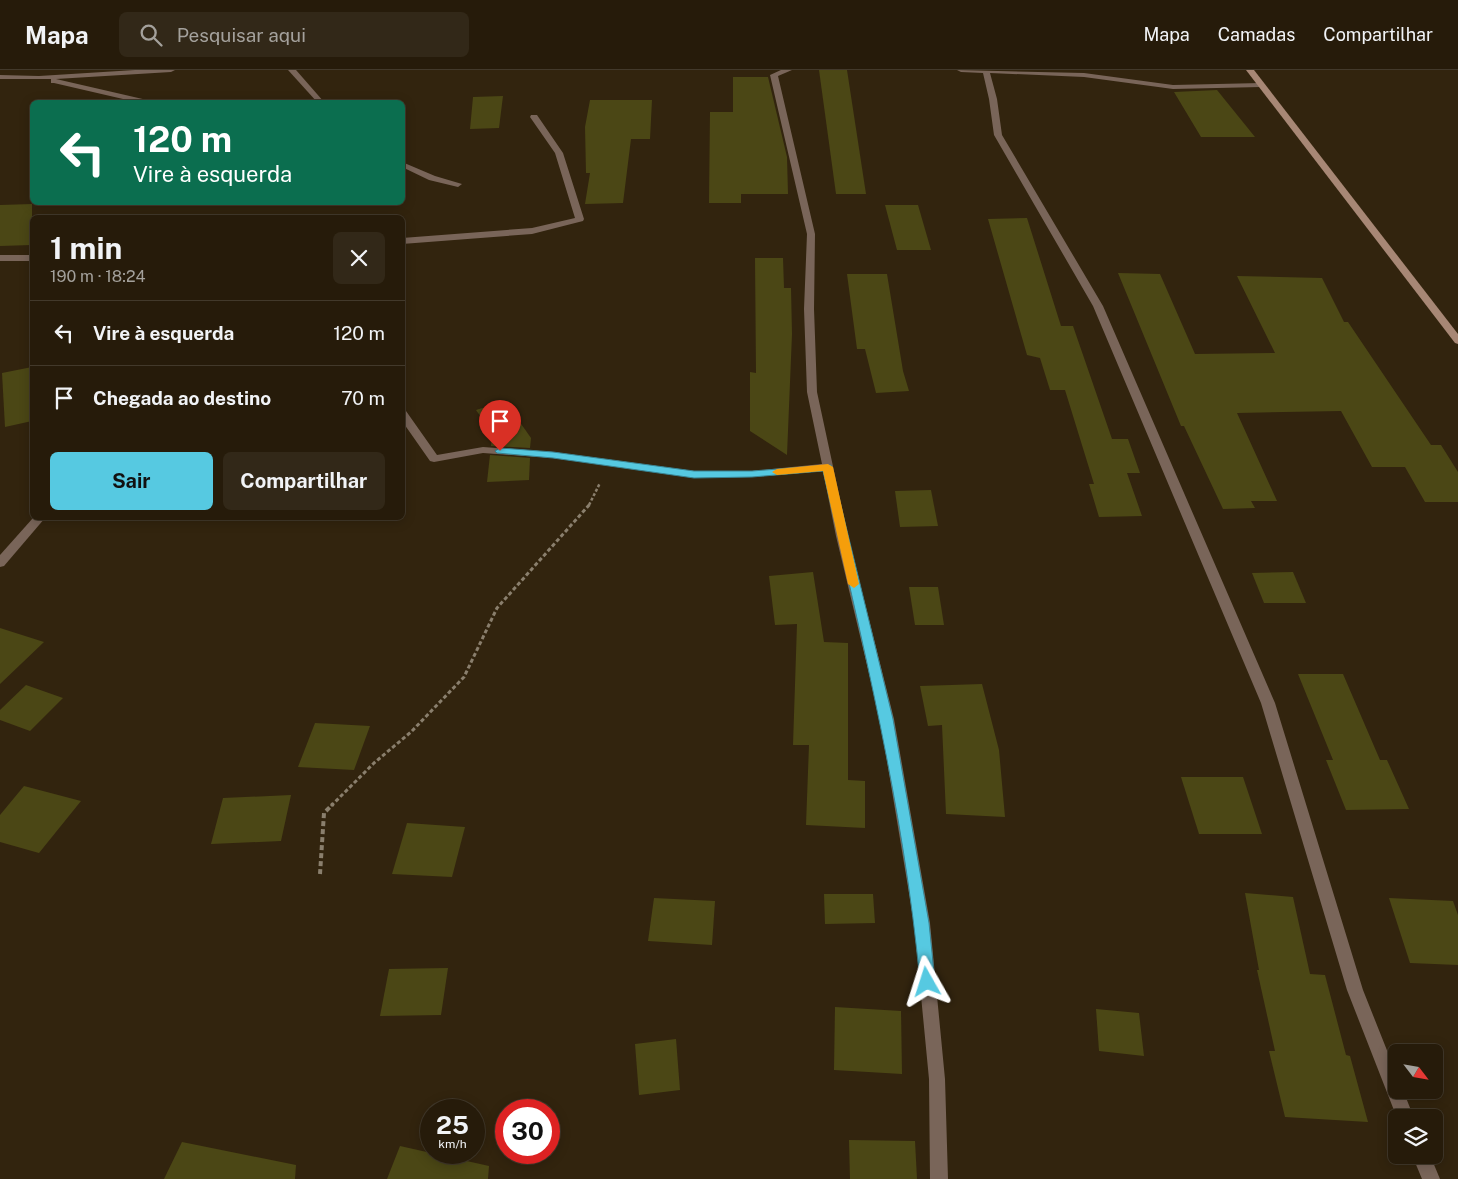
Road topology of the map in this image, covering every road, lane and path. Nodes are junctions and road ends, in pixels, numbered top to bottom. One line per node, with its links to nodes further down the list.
1 (46, 70): 9 (street)
2 (171, 70): 9 (street)
3 (292, 70): 12 (street)
4 (788, 70): 24 (street)
5 (961, 70): 7 (street)
6 (1250, 70): 10 (street)
7 (986, 71): 10 (street); 28 (street)
8 (0, 77): 9 (street)
9 (39, 78): 11 (street)
10 (1261, 85): 21 (street)
11 (135, 100)
12 (319, 100)
13 (534, 117): 18 (street)
14 (405, 165): 16 (street)
15 (405, 171): 16 (street)
16 (432, 178): 17 (street)
17 (458, 184)
18 (405, 241)
19 (0, 258): 20 (street)
20 (30, 258)
21 (1458, 341)
22 (405, 417): 23 (street)
23 (610, 463): 24 (street); 27 (path)
24 (828, 467): 30 (street)
25 (37, 520): 26 (street)
26 (0, 563)
27 (320, 874)
28 (1402, 1109)
29 (1425, 1164): 31 (street)
30 (939, 1179)
31 (1431, 1179)

